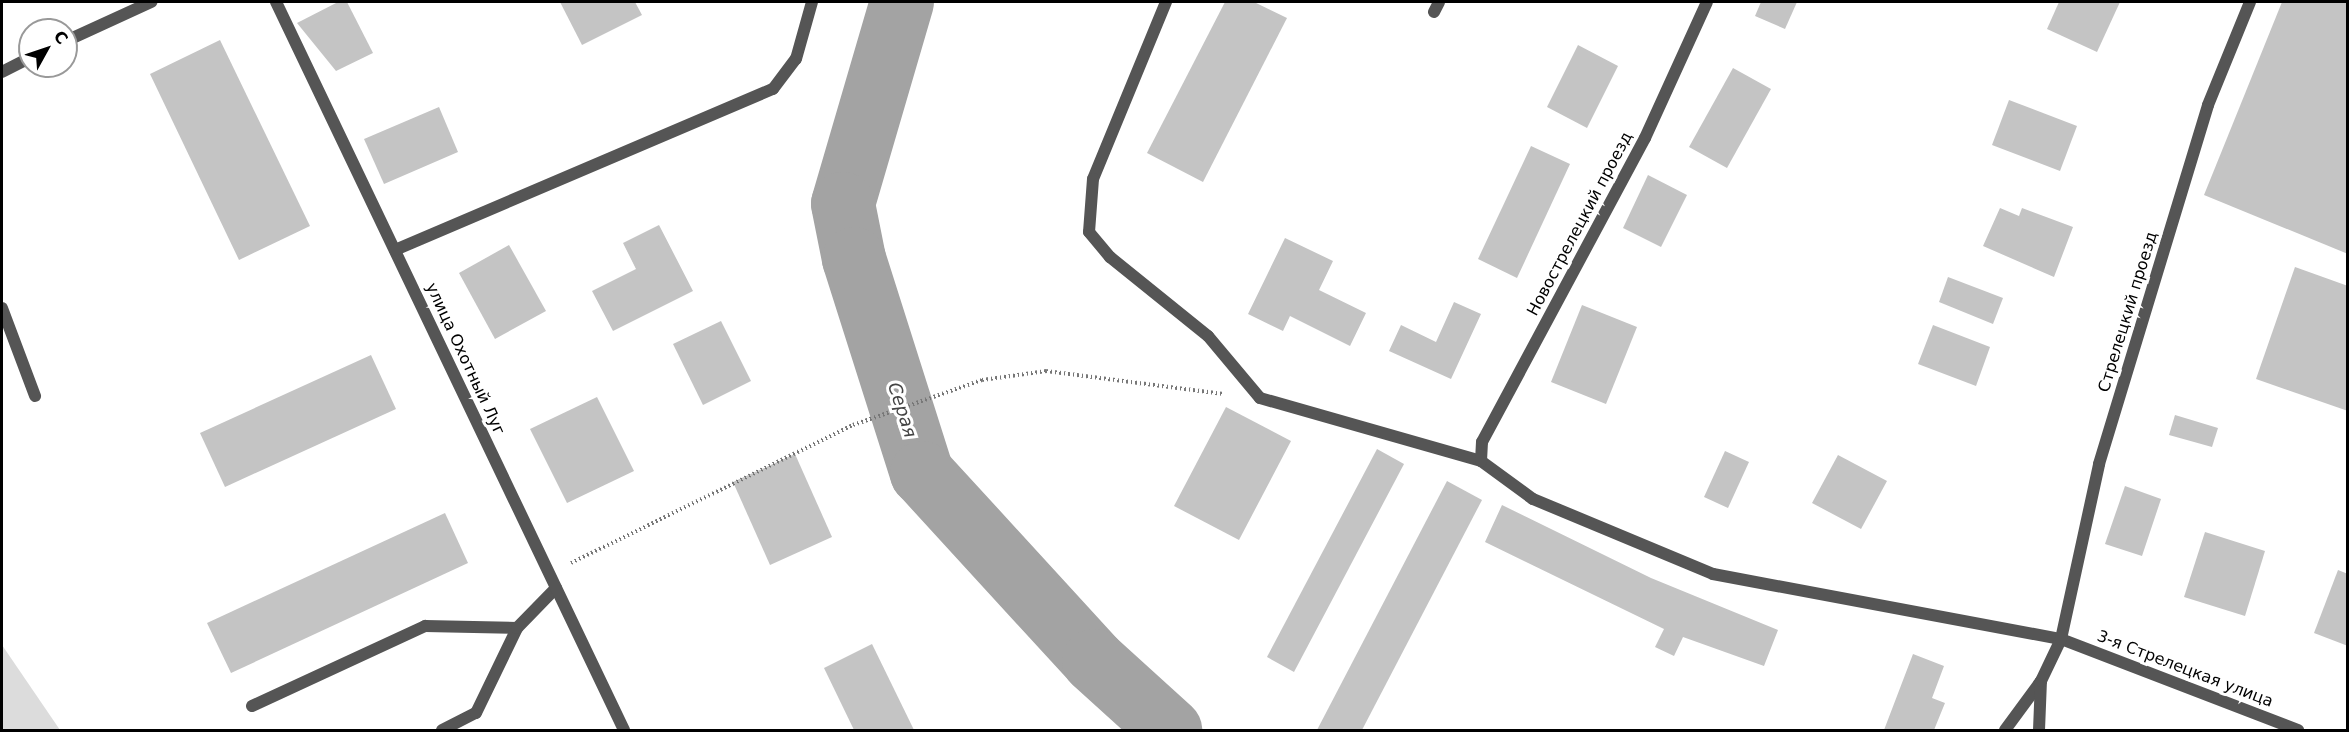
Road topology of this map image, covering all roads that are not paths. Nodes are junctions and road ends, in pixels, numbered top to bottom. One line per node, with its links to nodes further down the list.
1 (151, 2): 7 (street)
2 (276, 2): 10 (street, улица Охотный Луг)
3 (1166, 2): 13 (street)
4 (1707, 2): 13 (street, Новострелецкий проезд)
5 (2250, 2): 16 (street, Стрелецкий проезд)
6 (810, 5): 10 (street)
7 (78, 35)
8 (18, 64): 9 (street)
9 (2, 72)
10 (395, 250): 14 (street, улица Охотный Луг)
11 (2, 308): 12 (street)
12 (35, 396)
13 (1481, 461): 16 (street, 3-я Стрелецкая улица)
14 (556, 588): 15 (street); 20 (street, улица Охотный Луг)
15 (517, 628): 18 (street); 19 (street)
16 (2061, 639): 17 (street, Стрелецкий проезд); 23 (street, 3-я Стрелецкая улица)
17 (2040, 681): 21 (street, Стрелецкий проезд); 22 (street)
18 (252, 706)
19 (442, 730)
20 (624, 730)
21 (2005, 730)
22 (2039, 730)
23 (2298, 730)

